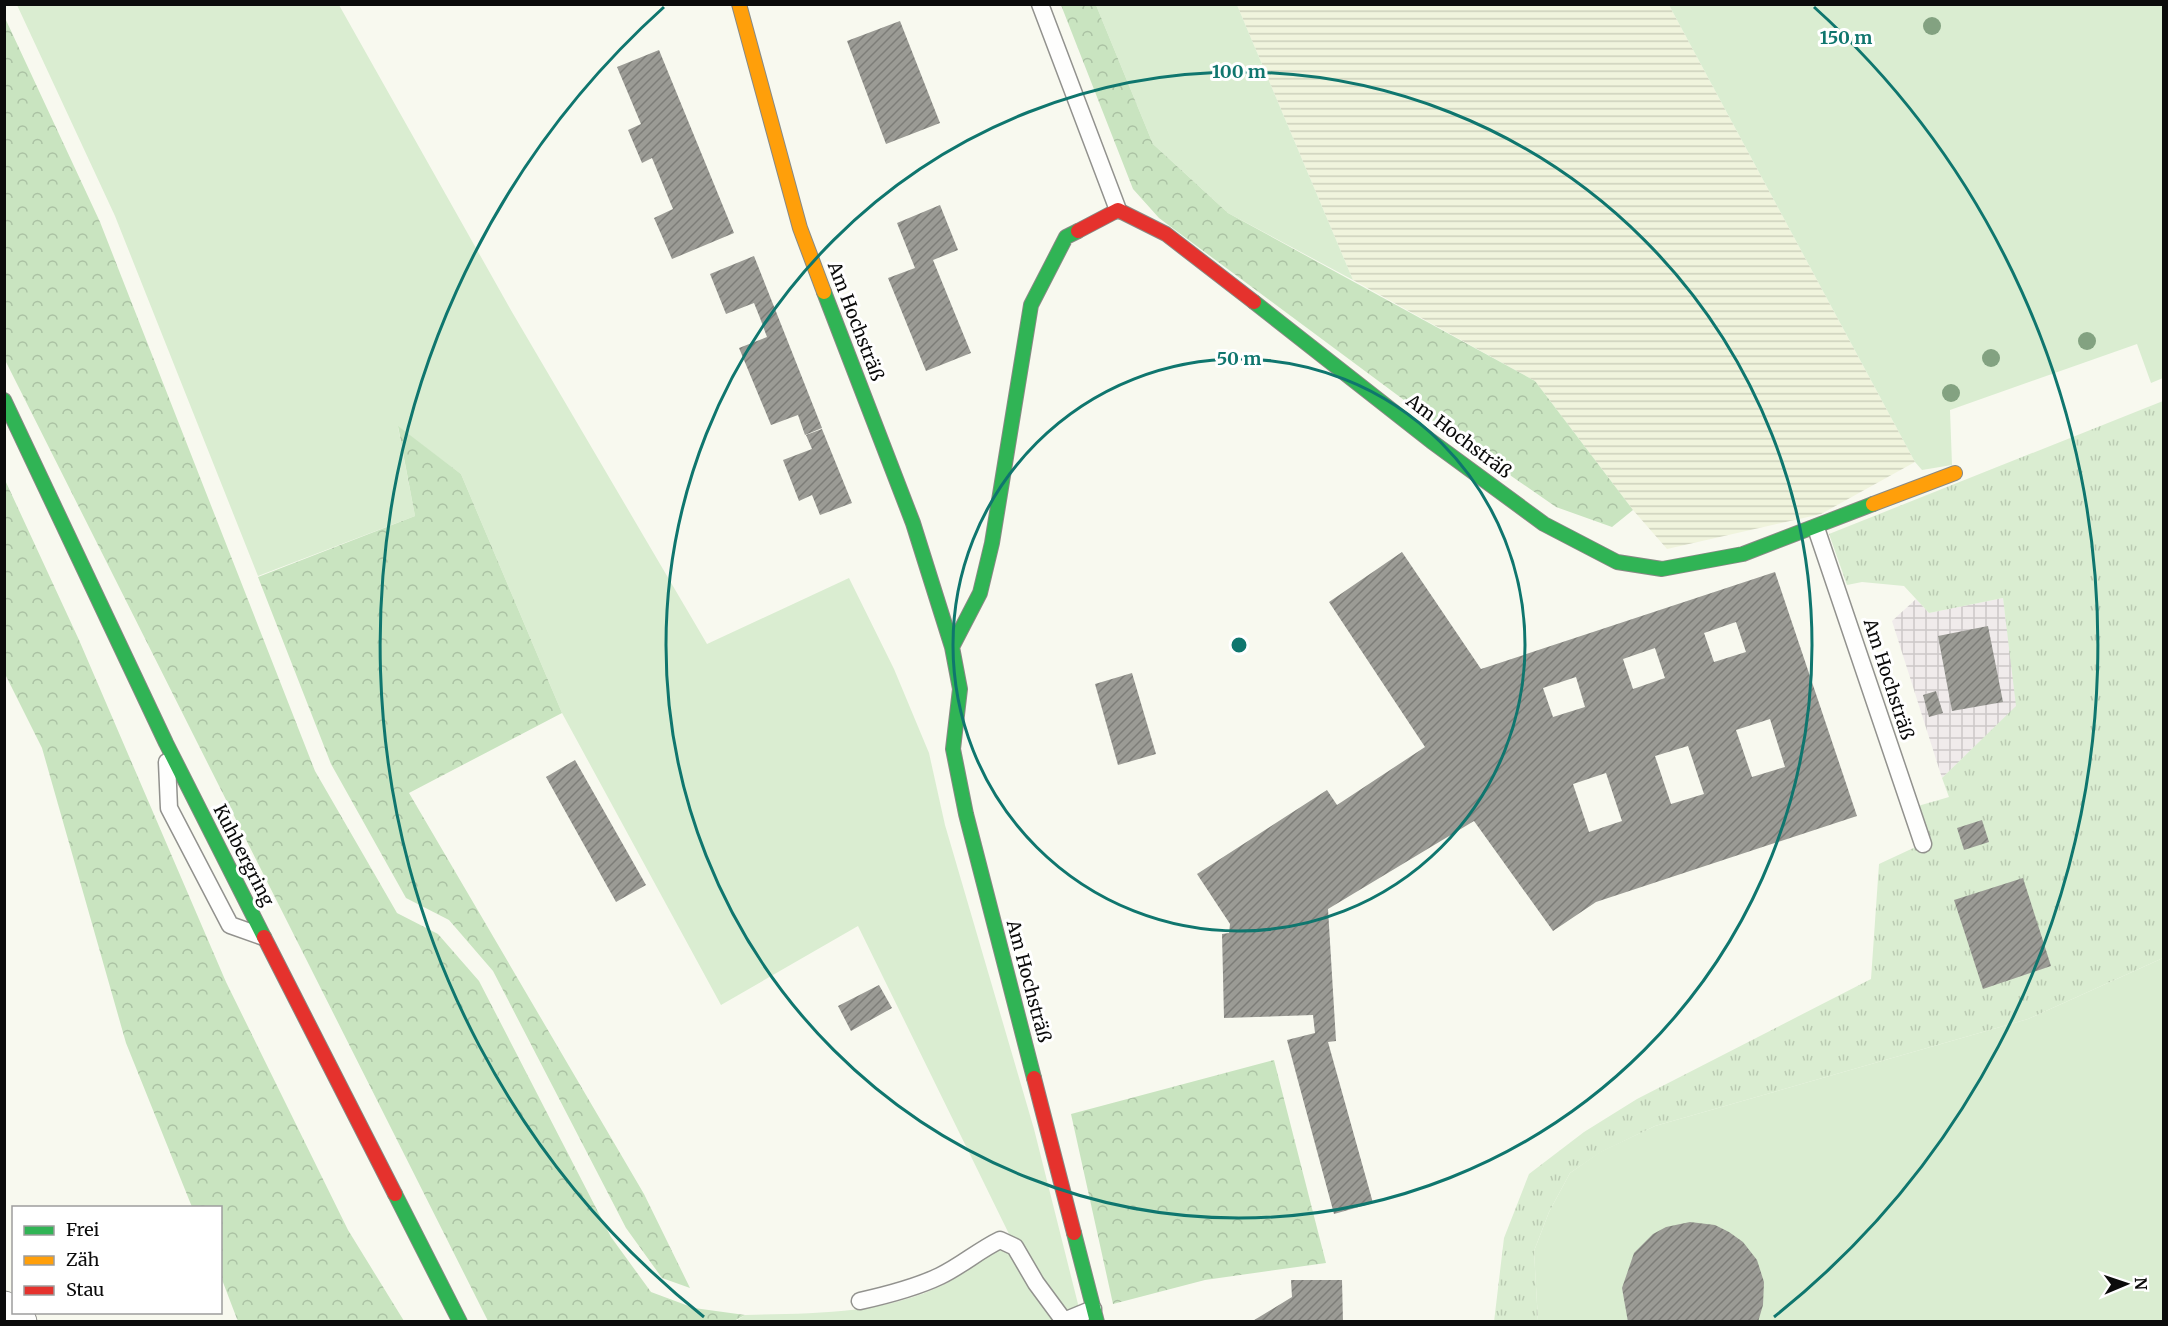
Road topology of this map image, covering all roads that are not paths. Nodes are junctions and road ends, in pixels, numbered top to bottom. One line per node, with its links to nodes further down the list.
1 (739, 4): 7 (street, Am Hochsträß)
2 (1040, 4): 3 (lane)
3 (1118, 210): 6 (street, Am Hochsträß); 7 (street)
4 (4, 400): 8 (street, Kuhbergring)
5 (1955, 473): 6 (street, Am Hochsträß)
6 (1816, 528): 9 (lane, Am Hochsträß)
7 (952, 647): 13 (street, Am Hochsträß)
8 (166, 743): 10 (street, Kuhbergring); 10 (lane)
9 (1923, 844)
10 (266, 937): 15 (street, Kuhbergring)
11 (860, 1301): 13 (lane)
12 (4, 1308): 14 (street)
13 (1095, 1315)
14 (20, 1322)
15 (460, 1322)

